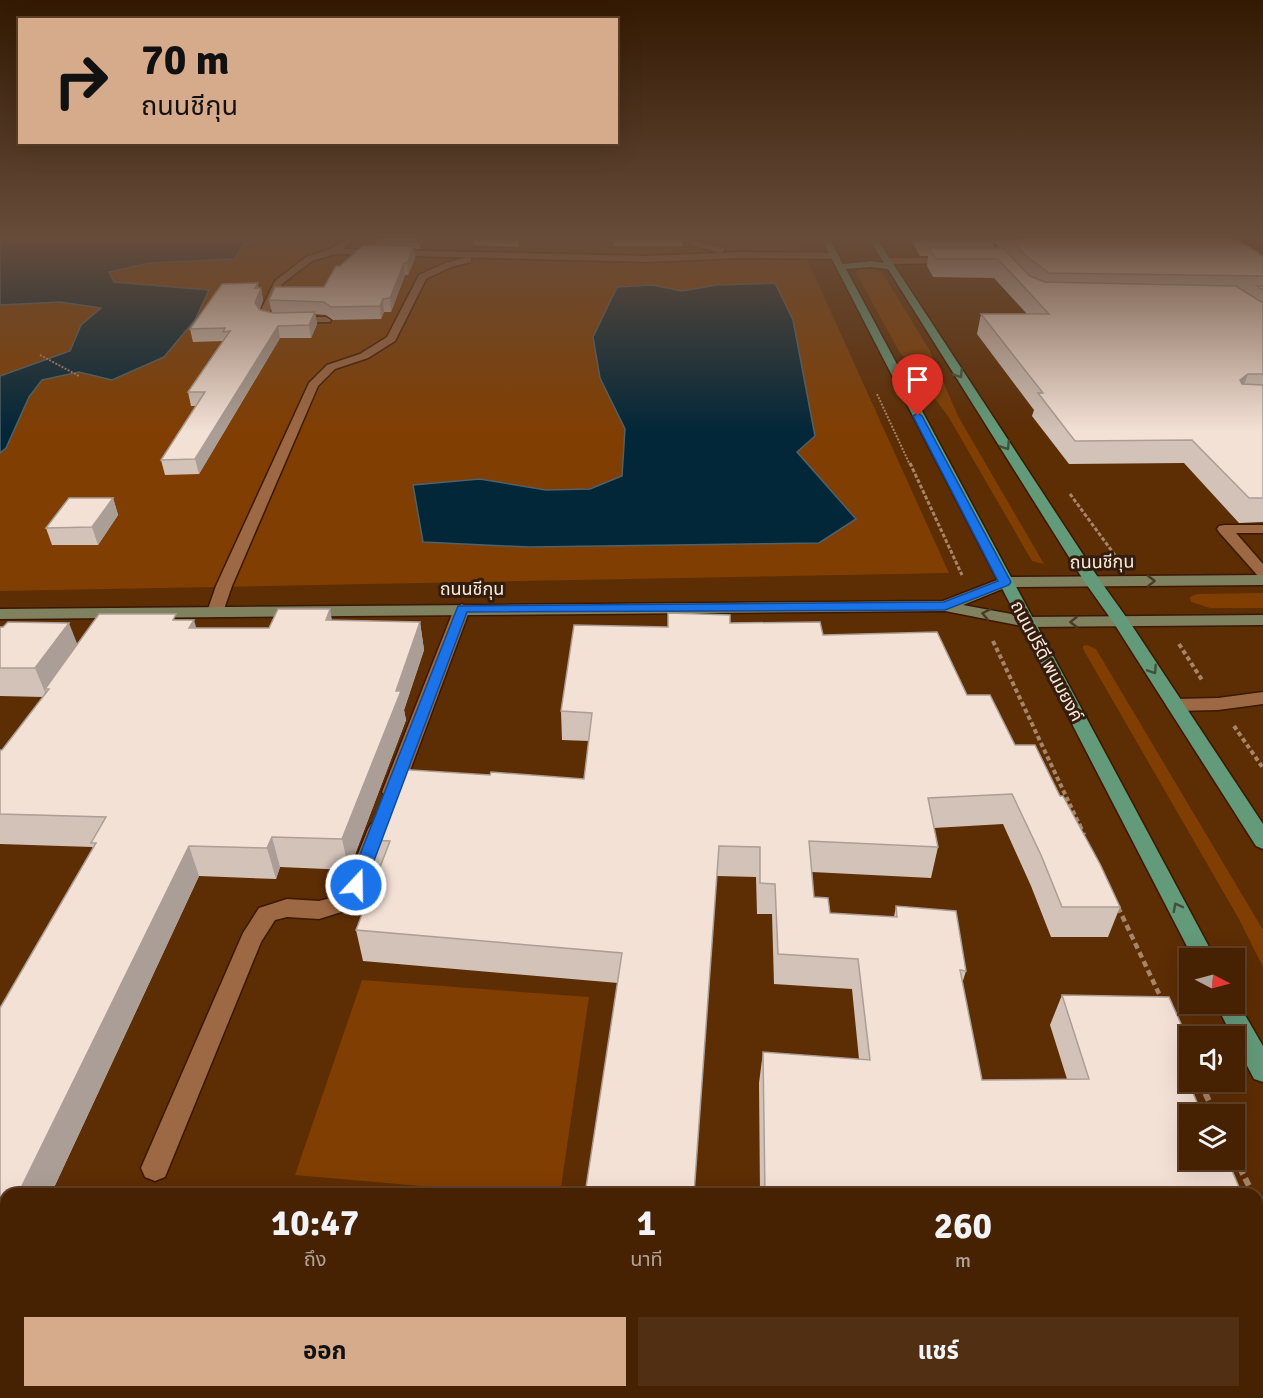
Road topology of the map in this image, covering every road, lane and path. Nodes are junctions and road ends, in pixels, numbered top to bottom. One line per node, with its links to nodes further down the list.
1 (270, 301): 5 (lane)
2 (410, 301): 17 (lane)
3 (858, 301): 13 (main road, ถนนปรีดี พนมยงค์)
4 (913, 301): 12 (main road, one-way to 12)
5 (326, 320)
6 (40, 355): 7 (path)
7 (79, 376)
8 (877, 394): 14 (path)
9 (1263, 529): 10 (lane)
10 (1263, 573)
11 (1263, 580): 12 (main road, ถนนชีกุน, one-way to 11)
12 (1092, 581): 13 (main road, ถนนชีกุน); 22 (main road)
13 (1005, 582): 14 (main road, ถนนชีกุน); 23 (main road, ถนนปรีดี พนมยงค์)
14 (972, 596): 15 (main road, ถนนชีกุน)
15 (945, 606): 16 (main road, ถนนชีกุน); 19 (main road, ถนนชีกุน)
16 (462, 609): 17 (main road, ถนนชีกุน); 34 (lane)
17 (215, 612): 18 (main road, ถนนชีกุน)
18 (118, 613): 20 (main road, ถนนชีกุน); 24 (lane)
19 (980, 613): 23 (main road, ถนนชีกุน, one-way to 19); 28 (path)
20 (0, 614)
21 (1263, 620): 22 (main road, ถนนชีกุน)
22 (1121, 621): 23 (main road, ถนนชีกุน, one-way to 23); 26 (main road, one-way to 26)
23 (1027, 622): 30 (main road, ถนนปรีดี พนมยงค์, one-way to 23)
24 (105, 632)
25 (1263, 698): 26 (lane)
26 (1175, 705): 27 (main road)
27 (1263, 841)
28 (1088, 843)
29 (1117, 906): 31 (path)
30 (1199, 948)
31 (1166, 1009)
32 (1233, 1014): 33 (main road)
33 (1263, 1071)
34 (155, 1168)
35 (1241, 1170): 36 (path)
36 (1249, 1188)

